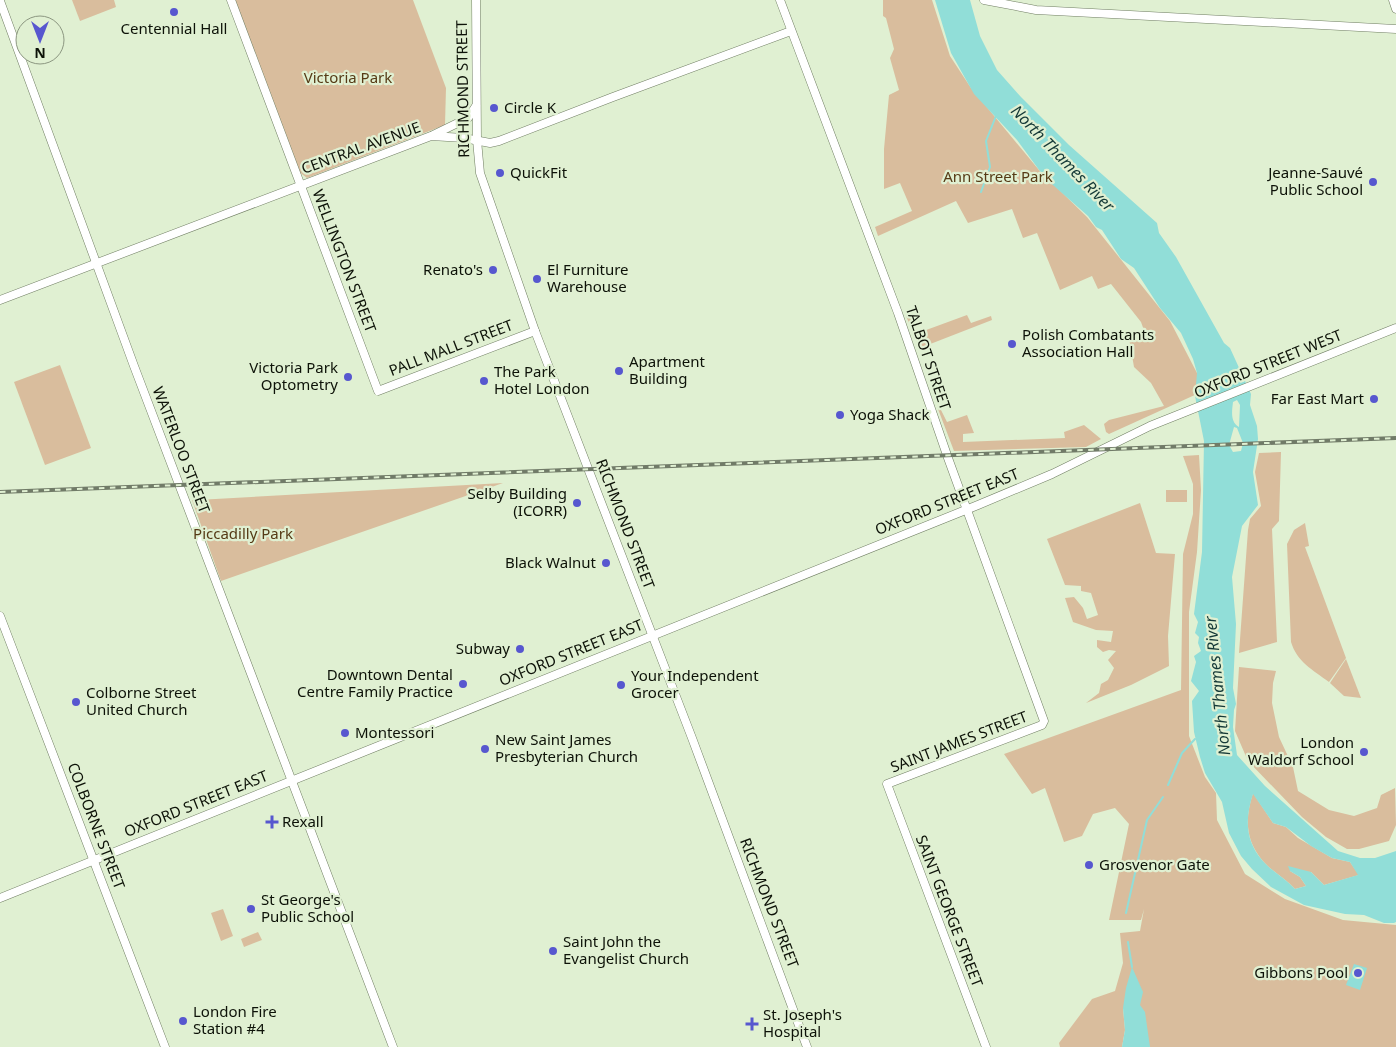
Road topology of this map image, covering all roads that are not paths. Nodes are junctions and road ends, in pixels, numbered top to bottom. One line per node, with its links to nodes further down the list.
1 (231, 0): 13 (street, WELLINGTON STREET)
2 (476, 0): 10 (street, RICHMOND STREET)
3 (780, 0): 9 (street, TALBOT STREET)
4 (984, 0): 8 (street)
5 (1392, 0): 7 (street)
6 (0, 1): 14 (street, WATERLOO STREET)
7 (1396, 9)
8 (1396, 29)
9 (791, 31): 12 (street, CENTRAL AVENUE); 20 (street, TALBOT STREET)
10 (476, 104): 11 (street); 12 (street, RICHMOND STREET)
11 (431, 136): 12 (street, CENTRAL AVENUE); 13 (street, CENTRAL AVENUE)
12 (477, 140): 17 (street, RICHMOND STREET)
13 (300, 185): 14 (street, CENTRAL AVENUE); 18 (street, WELLINGTON STREET)
14 (98, 264): 15 (street, CENTRAL AVENUE); 24 (street, WATERLOO STREET)
15 (0, 300)
16 (1396, 328): 19 (street, OXFORD STREET WEST)
17 (535, 331): 18 (street, PALL MALL STREET); 22 (street, RICHMOND STREET)
18 (378, 391)
19 (1150, 426): 20 (street, OXFORD STREET EAST)
20 (967, 510): 22 (street, OXFORD STREET EAST); 23 (street, TALBOT STREET)
21 (0, 616): 26 (street, COLBORNE STREET)
22 (652, 635): 24 (street, OXFORD STREET EAST); 30 (street, RICHMOND STREET)
23 (1042, 726): 25 (street, SAINT JAMES STREET)
24 (292, 781): 26 (street, OXFORD STREET EAST); 29 (street, WATERLOO STREET)
25 (887, 784): 31 (street, SAINT GEORGE STREET)
26 (94, 860): 27 (street, OXFORD STREET EAST); 28 (street, COLBORNE STREET)
27 (0, 898)
28 (165, 1047)
29 (393, 1047)
30 (808, 1047)
31 (986, 1047)

